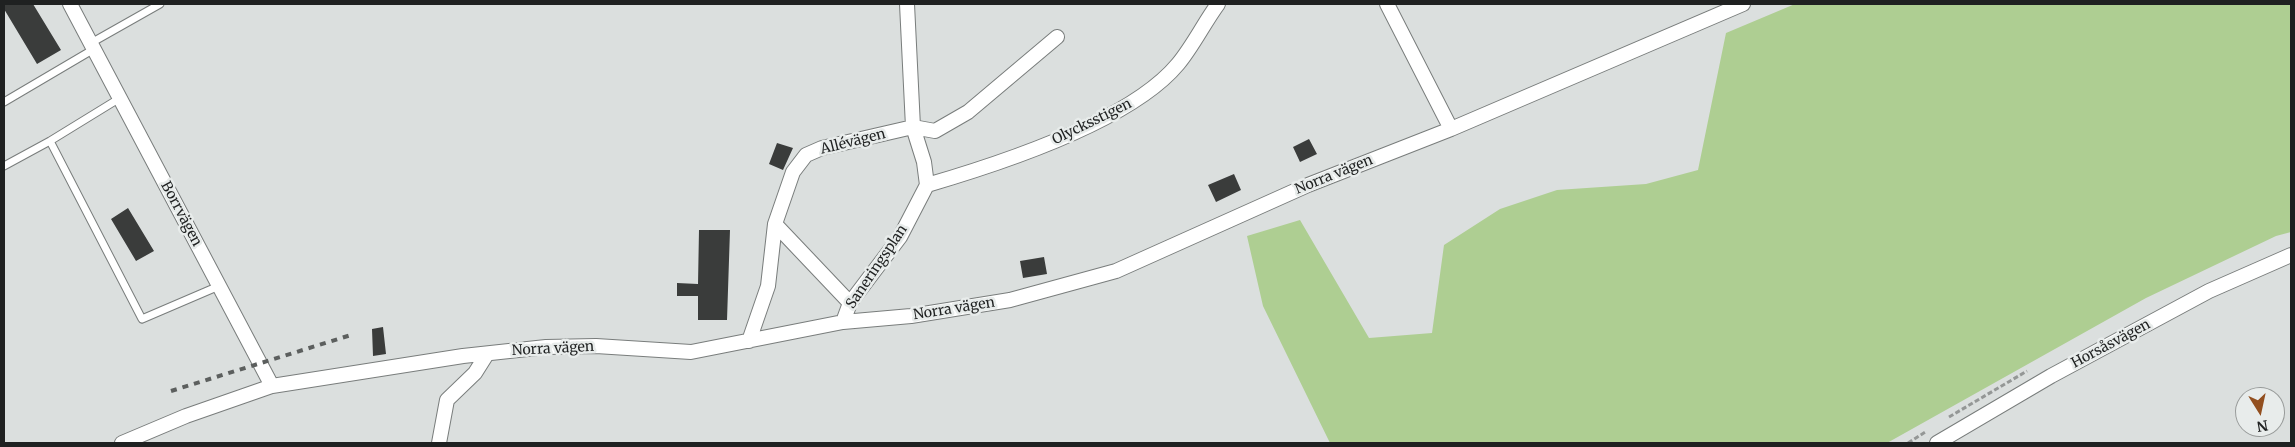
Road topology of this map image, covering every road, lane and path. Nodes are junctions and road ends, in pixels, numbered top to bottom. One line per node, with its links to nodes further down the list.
1 (70, 4): 8 (street, Borrvägen)
2 (160, 4): 8 (lane)
3 (907, 4): 11 (street)
4 (1218, 4): 15 (street, Olycksstigen)
5 (1387, 4): 12 (street)
6 (1743, 4): 12 (street, Norra vägen)
7 (1057, 37): 11 (street, Allévägen)
8 (92, 46): 9 (street, Borrvägen); 10 (lane)
9 (120, 98): 13 (lane); 18 (street, Borrvägen)
10 (4, 102)
11 (913, 127): 15 (street); 16 (street, Allévägen)
12 (1451, 129): 20 (street, Norra vägen)
13 (50, 142): 14 (lane); 18 (lane)
14 (4, 166)
15 (927, 185): 19 (street, Saneringsplan)
16 (775, 224): 19 (street); 21 (street, Allévägen)
17 (2291, 255): 26 (street, Horsåsvägen)
18 (219, 286): 23 (street, Borrvägen)
19 (850, 303): 20 (street, Saneringsplan)
20 (843, 322): 21 (street, Norra vägen)
21 (749, 341): 22 (street, Norra vägen)
22 (487, 354): 23 (street, Norra vägen); 25 (street)
23 (272, 386): 24 (street, Norra vägen)
24 (122, 443)
25 (439, 443)
26 (1937, 443)

